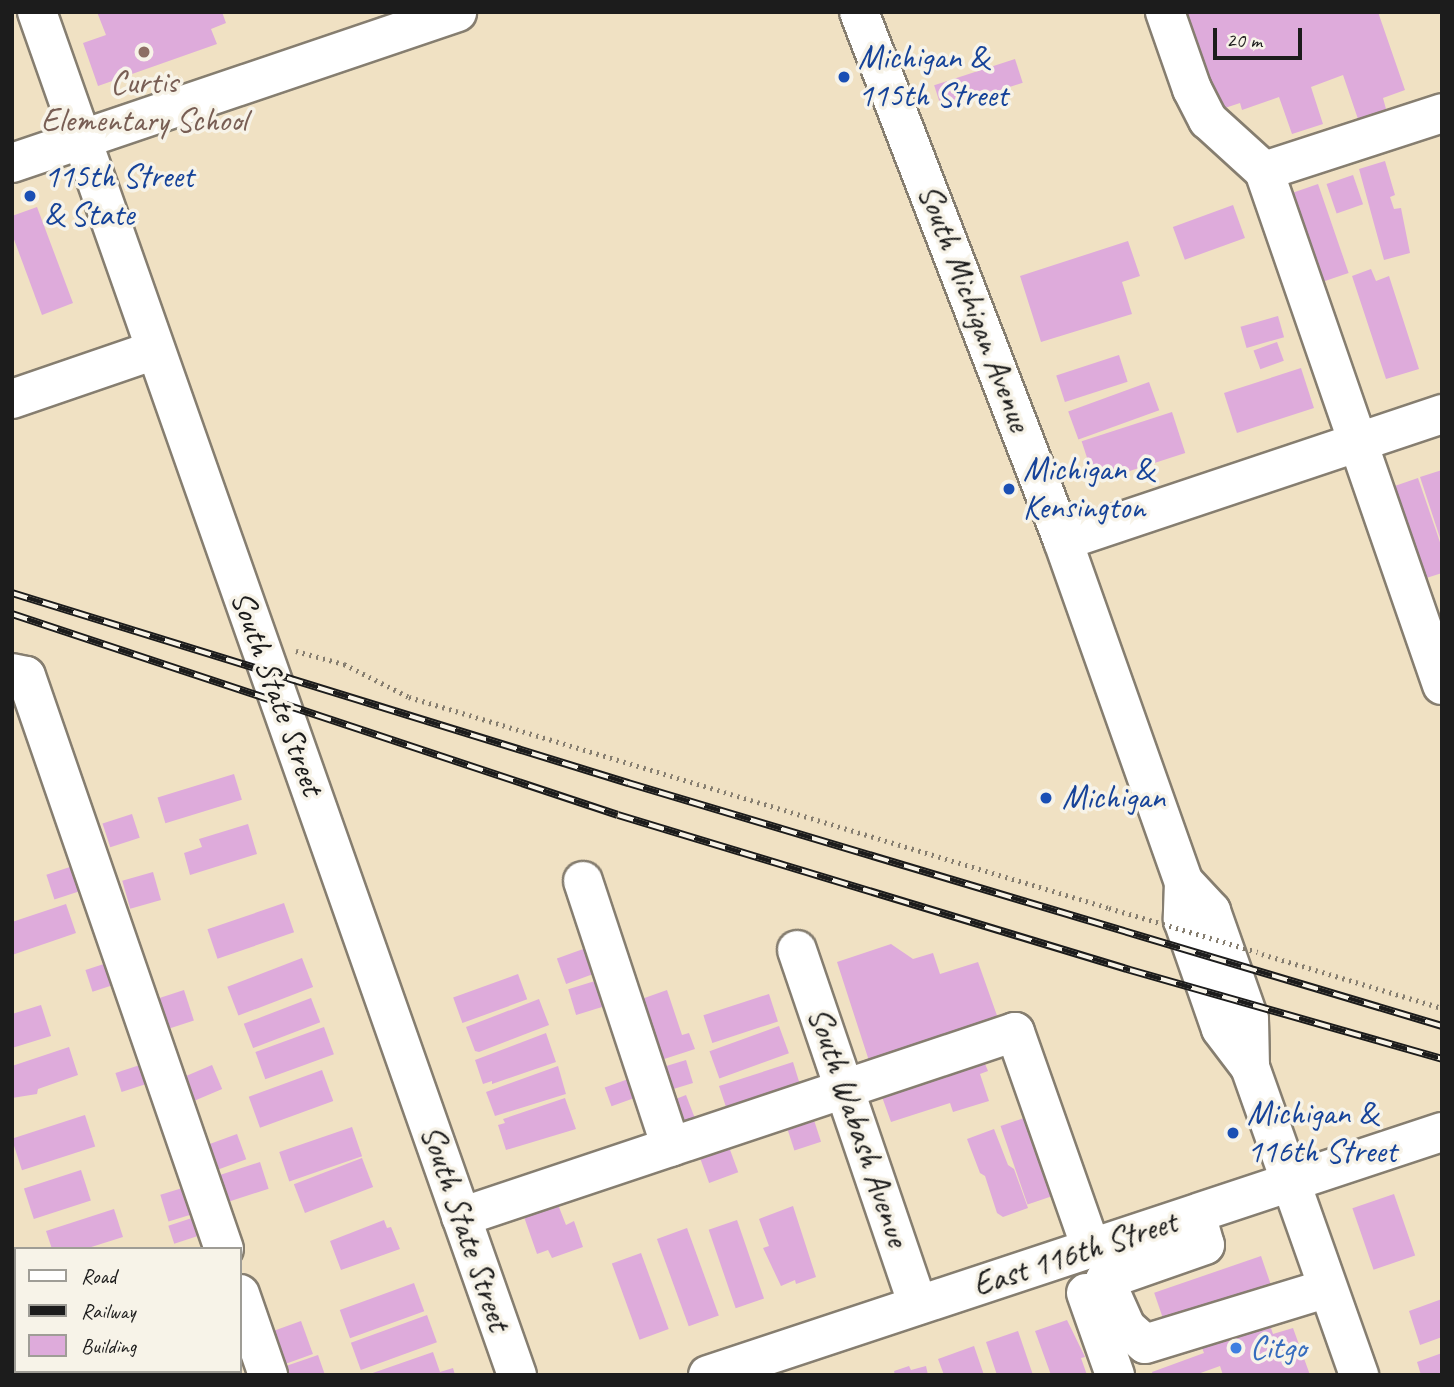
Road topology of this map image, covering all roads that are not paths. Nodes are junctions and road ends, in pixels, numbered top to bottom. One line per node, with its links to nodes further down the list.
1 (37, 12): 6 (street, South State Street)
2 (457, 12): 6 (street)
3 (859, 12): 13 (street, South Michigan Avenue)
4 (1165, 12): 8 (street)
5 (1442, 113): 8 (street)
6 (81, 140): 7 (street); 9 (street, South State Street)
7 (12, 163)
8 (1264, 171): 12 (street)
9 (155, 350): 10 (street); 23 (street, South State Street)
10 (12, 399)
11 (1442, 414): 12 (street)
12 (1357, 442): 13 (street); 15 (street)
13 (1063, 541): 21 (street, South Michigan Avenue)
14 (12, 673): 24 (street)
15 (1442, 685)
16 (583, 881): 20 (street)
17 (797, 950): 18 (street, South Wabash Avenue)
18 (845, 1089): 20 (street); 25 (street); 28 (street, South Wabash Avenue)
19 (1442, 1132): 21 (street, East 116th Street)
20 (671, 1147): 23 (street)
21 (1291, 1183): 22 (street, East 116th Street); 26 (street, South Michigan Avenue)
22 (1196, 1214): 25 (street, East 116th Street); 26 (street)
23 (461, 1217): 31 (street, South State Street)
24 (223, 1247)
25 (1082, 1251): 28 (street, East 116th Street); 33 (street)
26 (1328, 1288): 34 (street, South Michigan Avenue)
27 (242, 1300): 30 (street)
28 (919, 1305): 29 (street, East 116th Street)
29 (766, 1366): 32 (street, East 116th Street)
30 (268, 1375)
31 (517, 1375)
32 (708, 1375)
33 (1115, 1375)
34 (1359, 1375)

